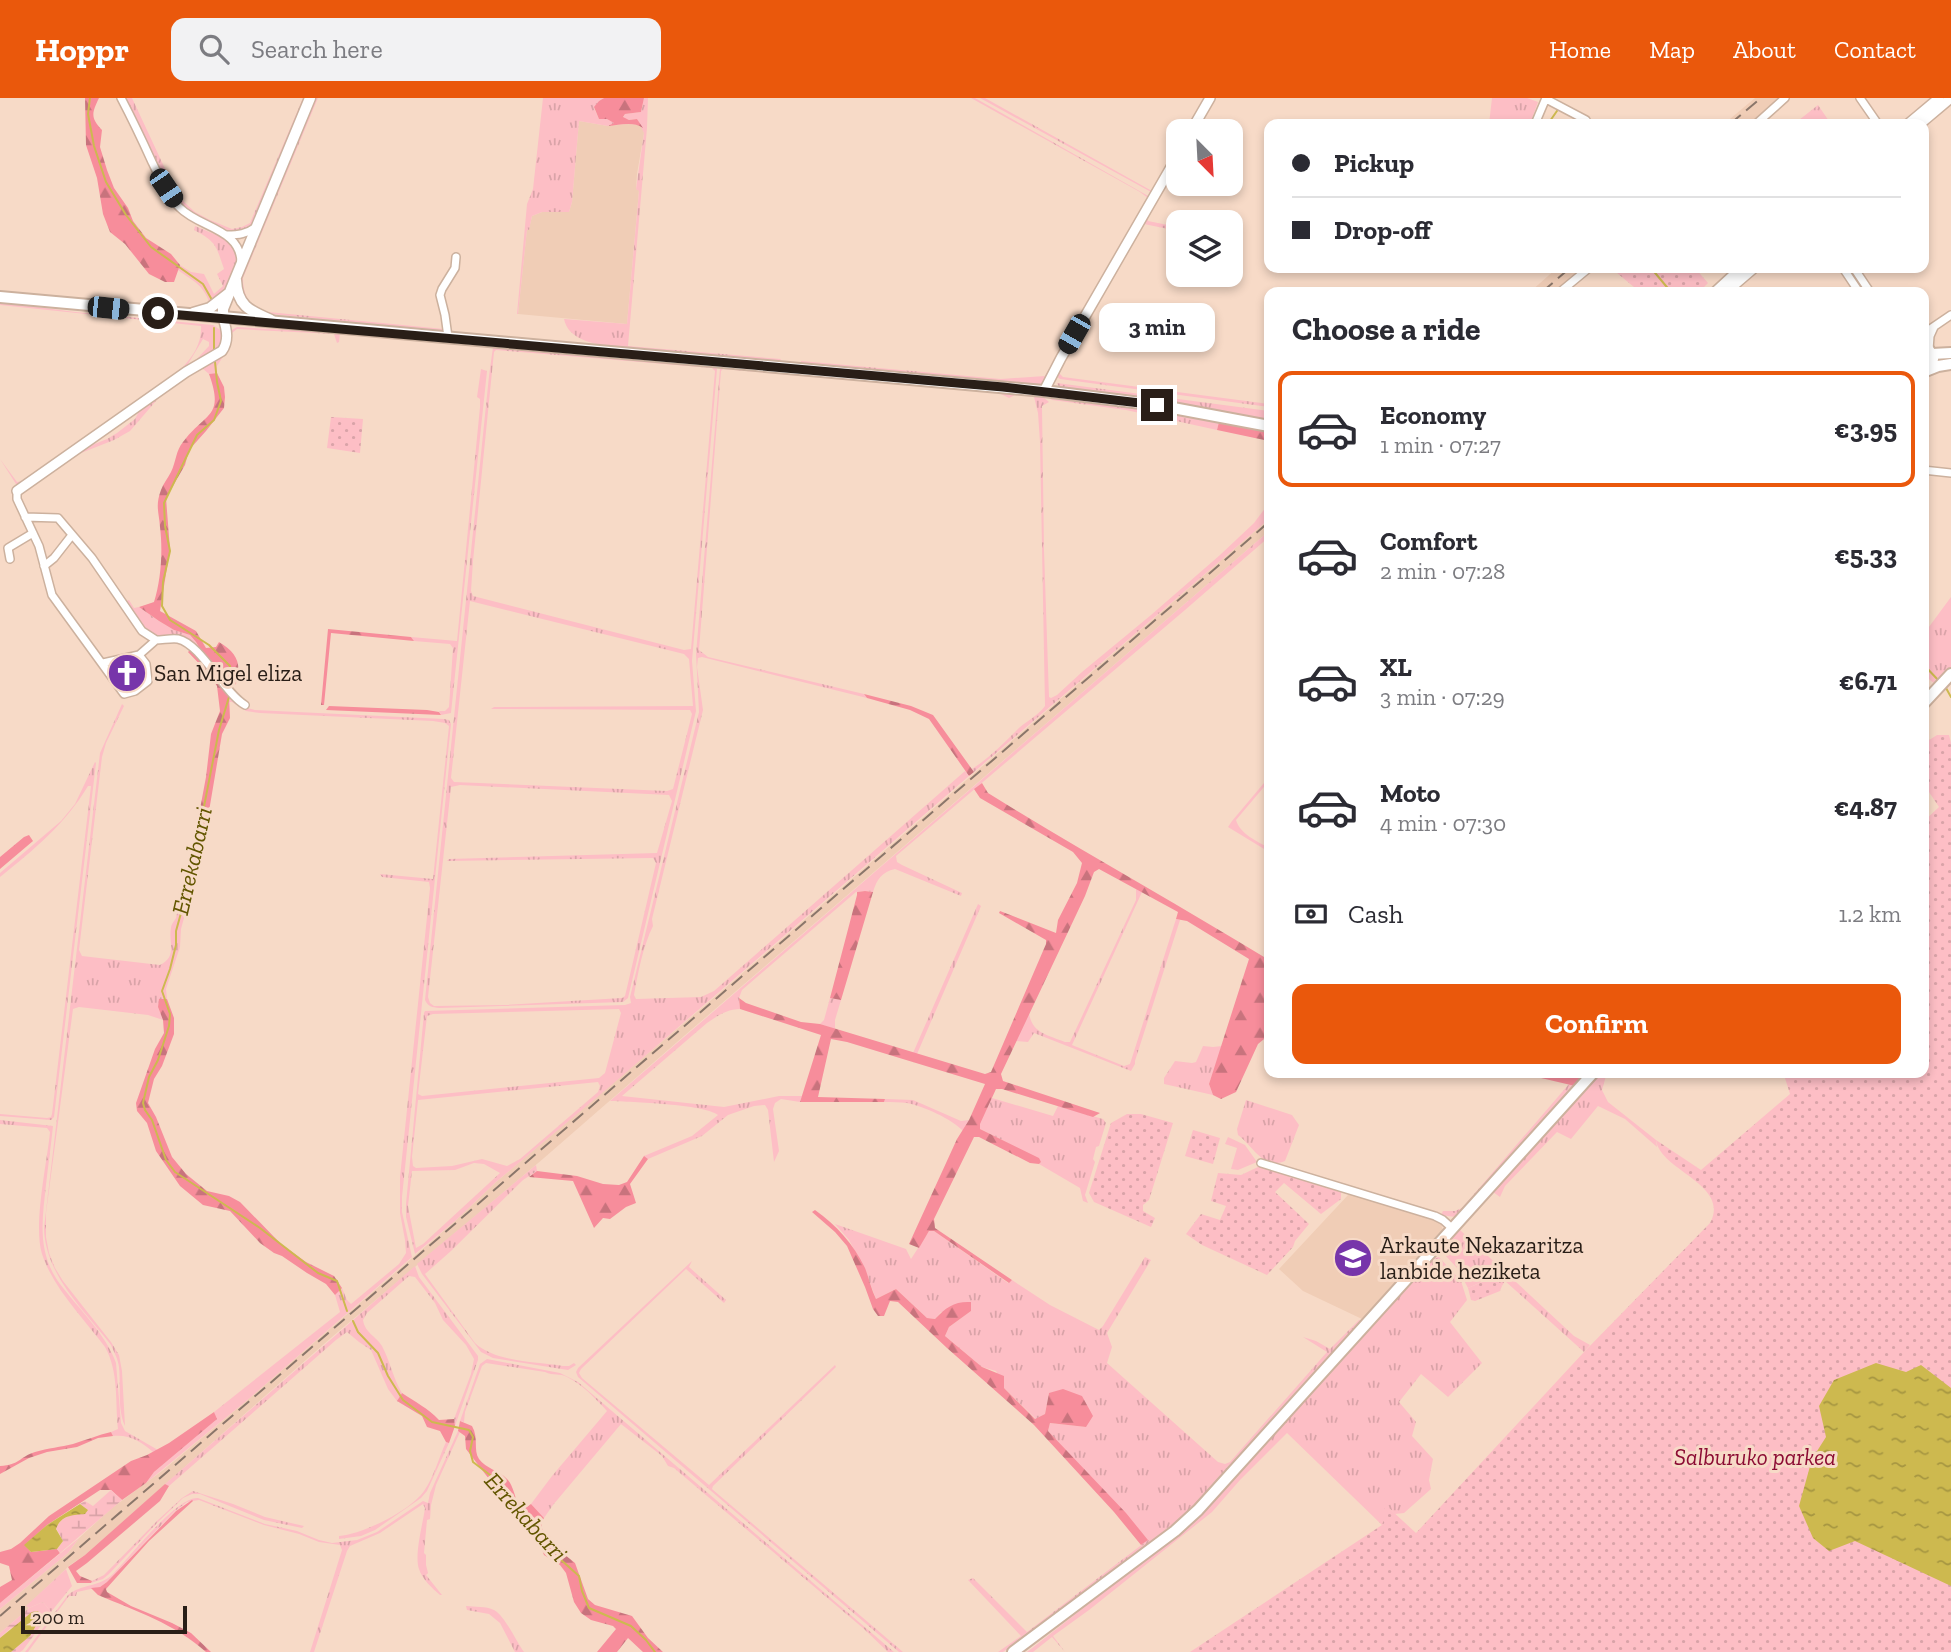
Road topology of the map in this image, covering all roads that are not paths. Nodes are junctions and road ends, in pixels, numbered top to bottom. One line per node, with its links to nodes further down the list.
1 (121, 98): 18 (street)
2 (310, 98): 17 (main road)
3 (1210, 98): 9 (street)
4 (1546, 98): 10 (street); 11 (street)
5 (1785, 98): 12 (street)
6 (1860, 98): 13 (street)
7 (1939, 98): 14 (street)
8 (1951, 98): 15 (street)
9 (1198, 119)
10 (1537, 119)
11 (1584, 119)
12 (1762, 119)
13 (1875, 119)
14 (1914, 119)
15 (1926, 119)
16 (1166, 176): 44 (street)
17 (257, 226): 18 (street); 19 (main road)
18 (232, 237): 19 (street); 21 (street)
19 (249, 244): 21 (main road)
20 (456, 257): 38 (street)
21 (241, 265): 25 (main road)
22 (1583, 273): 26 (street)
23 (1736, 273): 27 (street)
24 (1748, 273): 28 (street)
25 (236, 276): 30 (main road); 31 (main road)
26 (1566, 287)
27 (1720, 287)
28 (1732, 287)
29 (0, 297): 32 (main road)
30 (227, 299): 31 (main road); 32 (main road); 34 (main road)
31 (242, 303): 35 (main road)
32 (183, 315): 34 (main road)
33 (1951, 315): 36 (street)
34 (223, 318): 35 (main road); 48 (street)
35 (278, 323): 38 (main road)
36 (1934, 327): 37 (street); 39 (street)
37 (1929, 330)
38 (448, 337): 44 (main road)
39 (1929, 343)
40 (1929, 350): 41 (main road)
41 (1951, 353)
42 (1951, 364): 43 (main road)
43 (1929, 370)
44 (1044, 391): 45 (main road)
45 (1264, 425)
46 (1929, 470): 47 (street)
47 (1951, 472)
48 (17, 491): 49 (street)
49 (25, 517): 50 (street); 51 (street)
50 (33, 533): 52 (street); 53 (street)
51 (72, 535): 53 (street); 54 (street)
52 (10, 559)
53 (44, 566): 56 (street)
54 (156, 640): 55 (street); 59 (street)
55 (138, 655): 56 (street); 56 (street)
56 (103, 663)
57 (1951, 674): 58 (main road)
58 (1929, 698)
59 (244, 705)
60 (1588, 1078): 62 (main road)
61 (1261, 1163): 62 (street)
62 (1453, 1229): 63 (main road)
63 (1013, 1652)

